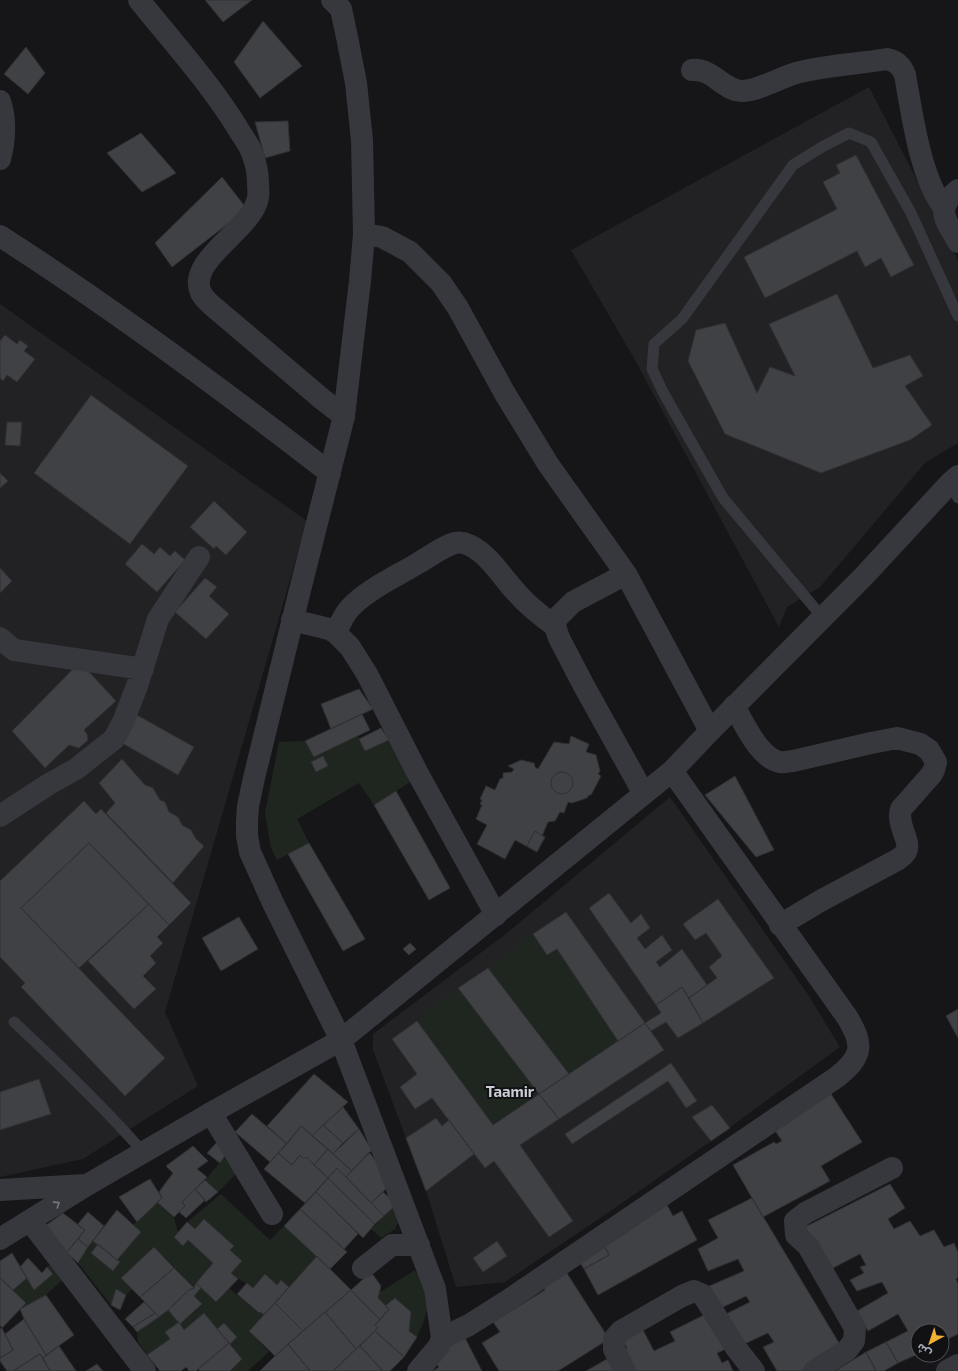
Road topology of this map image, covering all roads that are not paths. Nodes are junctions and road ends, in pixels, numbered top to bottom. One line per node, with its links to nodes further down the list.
1 (139, 0): 12 (street)
2 (339, 3): 8 (street)
3 (692, 70): 7 (street)
4 (0, 101): 5 (street)
5 (0, 159)
6 (958, 190): 7 (street)
7 (944, 208): 10 (street)
8 (364, 234): 12 (street); 16 (street)
9 (0, 236): 13 (street)
10 (958, 242)
11 (958, 316): 17 (lane)
12 (344, 416): 13 (street)
13 (330, 473): 18 (street)
14 (956, 485): 17 (street)
15 (199, 556): 22 (street)
16 (626, 574): 19 (street); 24 (street)
17 (823, 618): 23 (street)
18 (292, 620): 20 (street); 31 (street)
19 (555, 626): 20 (street); 26 (street)
20 (336, 633): 28 (street)
21 (0, 638): 22 (street)
22 (142, 669): 27 (street)
23 (734, 706): 24 (street); 29 (street)
24 (710, 730): 25 (street)
25 (672, 771): 26 (street); 29 (street)
26 (644, 794): 28 (street)
27 (0, 816)
28 (496, 915): 31 (street)
29 (780, 925): 42 (street)
30 (14, 1022): 33 (lane)
31 (341, 1040): 32 (street); 40 (street)
32 (211, 1113): 33 (street); 37 (street)
33 (143, 1152): 35 (street)
34 (892, 1168): 48 (street)
35 (87, 1185): 36 (street); 38 (street, one-way to 35)
36 (0, 1190)
37 (272, 1214)
38 (30, 1221): 39 (street); 44 (street)
39 (0, 1239)
40 (419, 1245): 41 (street); 42 (street)
41 (363, 1268)
42 (442, 1338): 45 (street)
43 (958, 1365): 49 (street)
44 (145, 1371)
45 (418, 1371)
46 (625, 1371): 47 (street)
47 (754, 1371)
48 (814, 1371)
49 (946, 1371)

